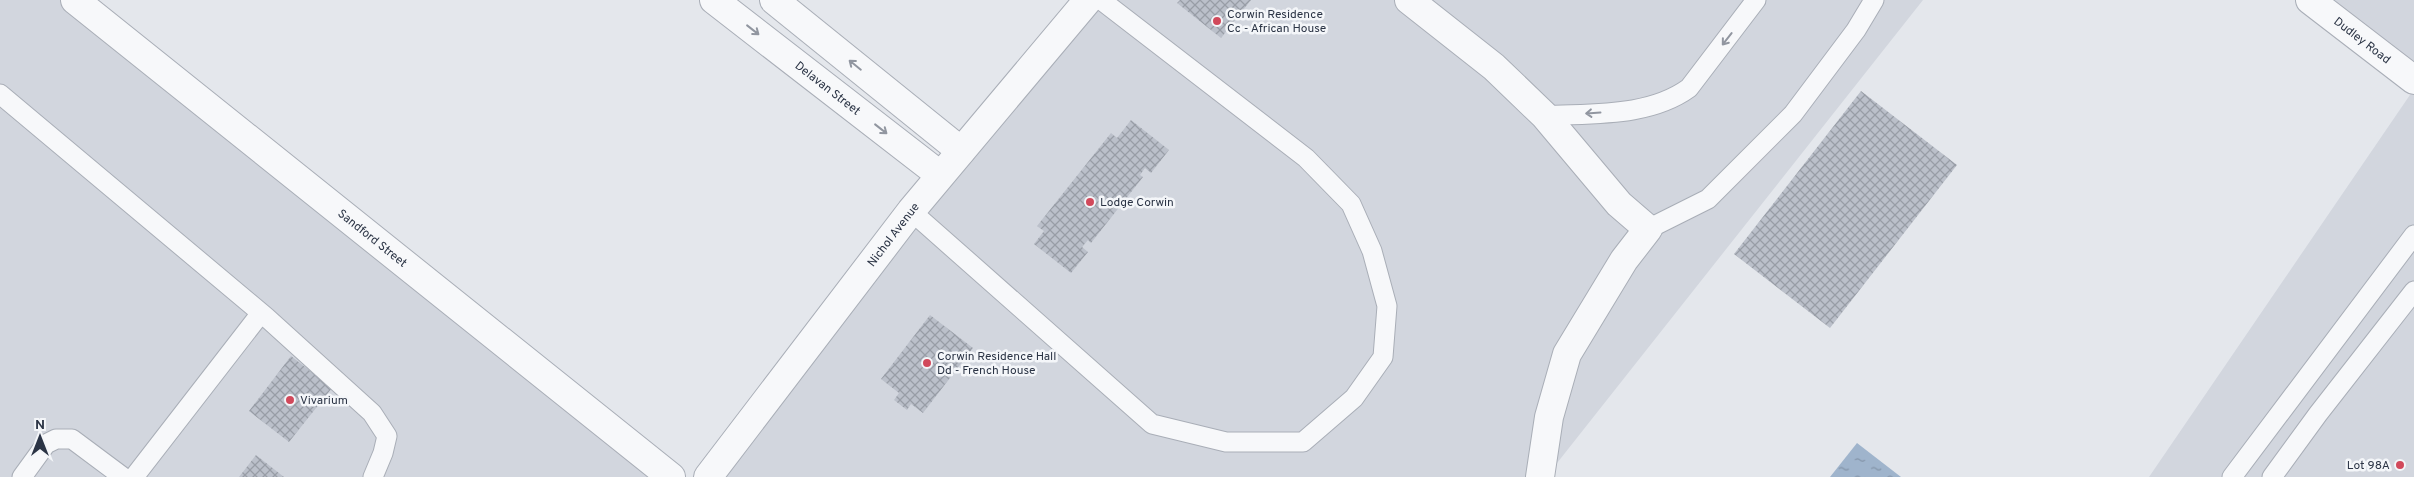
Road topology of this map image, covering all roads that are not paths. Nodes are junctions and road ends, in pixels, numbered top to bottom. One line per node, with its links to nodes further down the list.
1 (75, 0): 24 (street, Sandford Street)
2 (714, 0): 14 (street, Delavan Street, one-way to 14)
3 (774, 0): 13 (street, one-way to 3)
4 (1088, 0): 13 (street, Nichol Avenue)
5 (1102, 0): 15 (lane)
6 (1409, 0): 12 (street)
7 (1756, 0): 12 (lane, one-way to 12)
8 (1874, 0): 16 (lane)
9 (2310, 0): 10 (street, Dudley Road)
10 (2414, 80)
11 (0, 94): 19 (lane)
12 (1545, 116): 16 (street)
13 (961, 151): 14 (street, Nichol Avenue)
14 (940, 175): 15 (street, Nichol Avenue)
15 (911, 211): 25 (street, Nichol Avenue)
16 (1648, 229): 26 (street)
17 (2414, 235): 27 (lane)
18 (2414, 291): 28 (lane)
19 (261, 313): 22 (lane); 23 (lane)
20 (22, 477): 21 (lane)
21 (123, 477)
22 (134, 477)
23 (373, 477)
24 (671, 477)
25 (708, 477)
26 (1540, 477)
27 (2232, 477)
28 (2272, 477)

